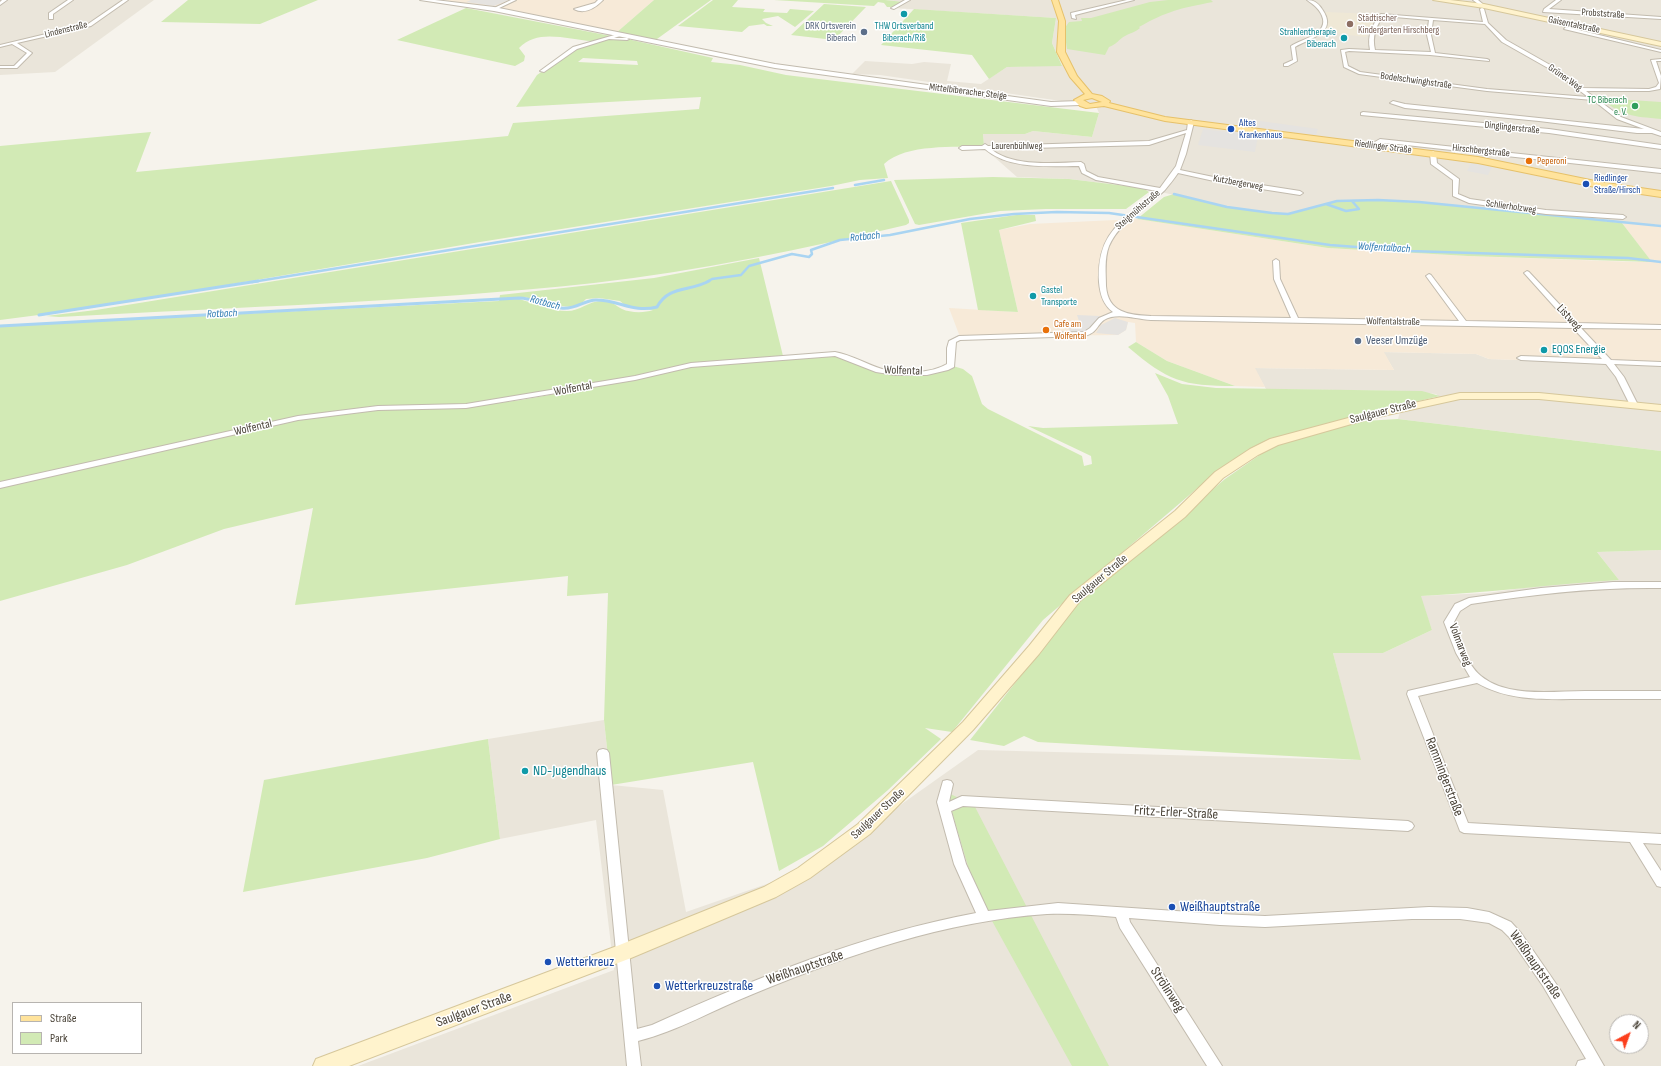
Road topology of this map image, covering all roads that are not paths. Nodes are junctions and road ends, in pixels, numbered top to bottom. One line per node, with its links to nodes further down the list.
1 (5, 0): 16 (street)
2 (71, 0): 22 (street)
3 (126, 0): 32 (street, Lindenstraße)
4 (423, 0): 20 (street, Mittelbiberacher Steige)
5 (514, 0): 20 (street)
6 (601, 0): 17 (street)
7 (908, 0): 19 (street)
8 (1055, 0): 44 (main road, Riedlinger Straße)
9 (1132, 0): 23 (street)
10 (1309, 0): 40 (street)
11 (1436, 0): 18 (main road, Gaisentalstraße)
12 (1475, 0): 18 (street)
13 (1557, 0): 21 (street)
14 (1653, 0): 15 (street)
15 (1661, 0)
16 (0, 4)
17 (595, 4)
18 (1482, 7): 26 (main road, Gaisentalstraße); 27 (street, Grüner Weg)
19 (893, 8)
20 (494, 9): 29 (street, Mittelbiberacher Steige)
21 (1545, 10): 25 (street, Probststraße); 26 (street)
22 (51, 18)
23 (1074, 18)
24 (1431, 18): 27 (street); 35 (street); 37 (street)
25 (1661, 18)
26 (1544, 19): 33 (main road, Gaisentalstraße)
27 (1486, 23): 43 (street, Grüner Weg)
28 (1566, 28): 36 (street)
29 (618, 34): 30 (street); 46 (street, Mittelbiberacher Steige)
30 (606, 37): 31 (street); 42 (street)
31 (626, 39)
32 (12, 43): 34 (street, Lindenstraße); 41 (street)
33 (1661, 44)
34 (0, 46)
35 (1373, 51): 37 (street, Bodelschwinghstraße); 45 (street, Bodelschwinghstraße)
36 (1661, 51)
37 (1430, 54): 38 (street, Bodelschwinghstraße)
38 (1487, 60)
39 (1661, 60): 43 (street)
40 (1286, 65)
41 (0, 68)
42 (542, 71)
43 (1581, 89): 45 (street, Grüner Weg)
44 (1090, 96): 46 (main road); 48 (main road, Riedlinger Straße)
45 (1593, 99): 52 (street, Grüner Weg)
46 (1080, 103): 48 (main road, Riedlinger Straße)
47 (1393, 103): 52 (street)
48 (1104, 104): 50 (main road, Riedlinger Straße)
49 (1363, 114): 56 (street, Dinglingerstraße)
50 (1191, 122): 51 (street, Steigmühlstraße); 55 (main road, Riedlinger Straße)
51 (1188, 131): 54 (street, Laurenbühlweg); 59 (street, Steigmühlstraße)
52 (1654, 131): 53 (street, Grüner Weg)
53 (1661, 134)
54 (984, 146): 57 (street); 61 (street, Laurenbühlweg)
55 (1375, 146): 58 (main road, Riedlinger Straße); 60 (street, Hirschbergstraße)
56 (1661, 147)
57 (962, 148)
58 (1433, 153): 63 (main road, Riedlinger Straße); 64 (street, Schlierholzweg)
59 (1176, 171): 61 (street, Steigmühlstraße); 62 (street, Kutzbergerweg)
60 (1661, 171)
61 (1160, 192): 68 (street, Steigmühlstraße)
62 (1300, 193)
63 (1661, 194)
64 (1623, 217)
65 (1276, 261): 69 (street)
66 (1527, 273): 71 (street, Listweg)
67 (1429, 276): 70 (street)
68 (1117, 312): 69 (street, Wolfentalstraße); 78 (street, Wolfental)
69 (1295, 320): 70 (street, Wolfentalstraße)
70 (1464, 323): 71 (street, Wolfentalstraße)
71 (1576, 326): 72 (street, Wolfentalstraße); 74 (street, Listweg)
72 (1661, 327)
73 (1521, 358): 74 (street)
74 (1607, 360): 75 (street); 76 (street, Listweg)
75 (1661, 364)
76 (1634, 405): 77 (main road, Saulgauer Straße); 91 (main road, Saulgauer Straße)
77 (1661, 408)
78 (0, 485)
79 (1661, 585): 80 (street, Volmarweg)
80 (1478, 679): 81 (street, Volmarweg); 86 (street, Rammingerstraße)
81 (1661, 695)
82 (603, 753): 91 (street)
83 (947, 784): 84 (street)
84 (945, 809): 85 (street, Fritz-Erler-Straße); 90 (street)
85 (1408, 826)
86 (1634, 838): 87 (street, Rammingerstraße); 88 (street)
87 (1661, 839)
88 (1661, 882)
89 (1121, 912): 90 (street, Weißhauptstraße); 93 (street, Weißhauptstraße); 96 (street, Strölinweg)
90 (984, 916): 92 (street, Weißhauptstraße)
91 (624, 952): 92 (street); 94 (main road, Saulgauer Straße)
92 (631, 1037): 95 (street)
93 (1592, 1065)
94 (323, 1066)
95 (634, 1066)
96 (1215, 1066)

